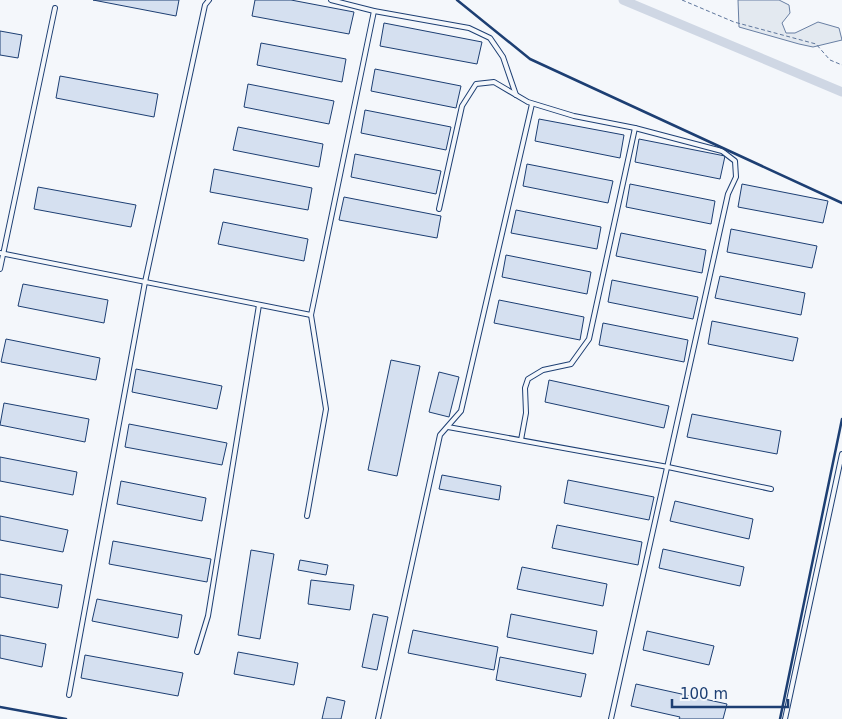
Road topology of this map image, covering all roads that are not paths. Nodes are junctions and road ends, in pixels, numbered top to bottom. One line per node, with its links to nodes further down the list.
1 (209, 0): 11 (lane)
2 (332, 0): 4 (lane)
3 (55, 8): 9 (lane)
4 (374, 11): 5 (lane); 13 (lane)
5 (516, 95): 6 (lane); 8 (lane)
6 (532, 104): 7 (lane); 14 (lane)
7 (634, 128): 15 (lane); 17 (lane)
8 (440, 209)
9 (2, 253): 10 (lane); 11 (lane)
10 (0, 269)
11 (145, 282): 12 (lane); 21 (lane)
12 (259, 305): 13 (lane); 20 (lane)
13 (311, 315): 19 (lane)
14 (448, 427): 15 (lane); 22 (lane)
15 (521, 440): 17 (lane)
16 (842, 454): 24 (lane)
17 (668, 467): 18 (lane); 23 (lane)
18 (771, 490)
19 (307, 516)
20 (197, 652)
21 (69, 695)
22 (378, 719)
23 (611, 719)
24 (785, 719)

